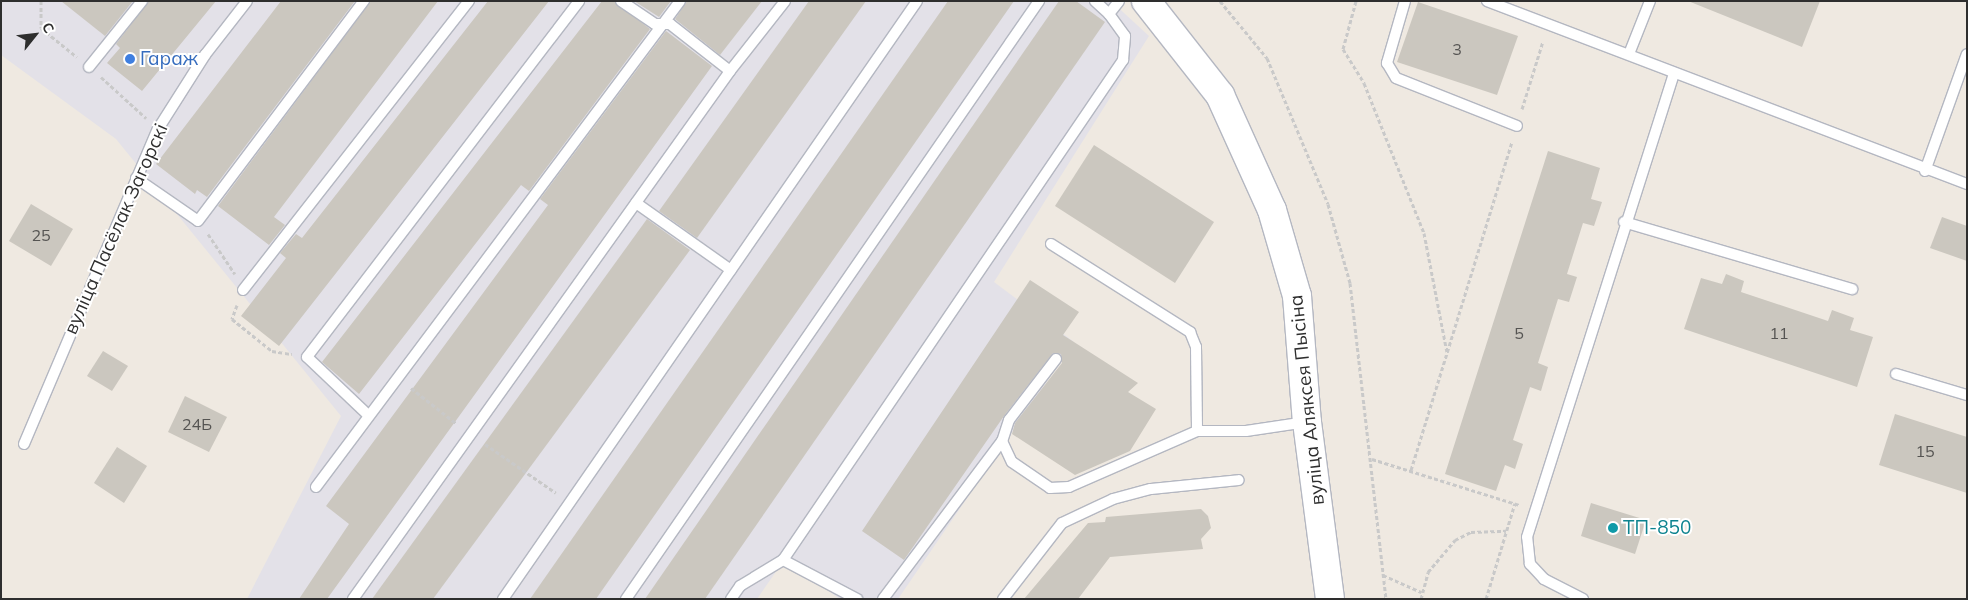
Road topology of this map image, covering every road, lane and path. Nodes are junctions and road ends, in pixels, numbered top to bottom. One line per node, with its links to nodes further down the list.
1 (142, 1): 24 (lane)
2 (247, 1): 29 (lane, вуліца Пасёлак Загорскі)
3 (364, 1): 29 (lane)
4 (469, 1): 36 (lane)
5 (579, 1): 41 (lane)
6 (620, 1): 21 (lane)
7 (680, 1): 21 (lane)
8 (785, 1): 25 (lane)
9 (917, 1): 34 (lane)
10 (1039, 1): 58 (lane)
11 (1095, 1): 19 (lane)
12 (1119, 1): 19 (lane)
13 (1146, 1): 42 (main road, вуліца Аляксея Пысіна)
14 (1220, 1): 46 (path)
15 (1356, 1): 37 (path)
16 (1405, 1): 27 (lane)
17 (1488, 1): 20 (lane)
18 (1650, 1): 22 (lane)
19 (1109, 14): 53 (lane)
20 (1548, 24): 22 (lane); 27 (path)
21 (662, 25): 25 (lane); 41 (lane)
22 (1628, 54): 26 (lane)
23 (1967, 54): 28 (lane)
24 (90, 67)
25 (730, 71): 31 (lane)
26 (1674, 73): 28 (lane); 32 (lane)
27 (1517, 126): 37 (path)
28 (1926, 171): 30 (lane)
29 (136, 178): 45 (lane, вуліца Пасёлак Загорскі)
30 (1967, 184)
31 (636, 203): 34 (lane); 56 (lane)
32 (1624, 222): 35 (lane); 51 (lane)
33 (1051, 244): 43 (lane)
34 (731, 270): 57 (lane)
35 (1852, 289)
36 (243, 290)
37 (1447, 353): 47 (path)
38 (1056, 359): 44 (lane)
39 (1896, 374): 40 (lane)
40 (1967, 395)
41 (368, 415): 49 (lane)
42 (1307, 422): 43 (lane); 63 (main road, вуліца Аляксея Пысіна)
43 (1197, 431): 44 (lane)
44 (1002, 441): 61 (lane)
45 (24, 444)
46 (1372, 459): 47 (path); 54 (path)
47 (1411, 470): 50 (path)
48 (1238, 480): 62 (lane)
49 (316, 487)
50 (1515, 503): 51 (path); 52 (path)
51 (1536, 510): 67 (lane)
52 (1506, 531): 55 (path); 66 (path)
53 (784, 560): 59 (lane); 60 (lane)
54 (1383, 575): 55 (path); 64 (path)
55 (1421, 592): 65 (path)
56 (353, 599)
57 (504, 599)
58 (626, 599)
59 (731, 599)
60 (857, 599)
61 (883, 599)
62 (1003, 599)
63 (1330, 599)
64 (1386, 599)
65 (1421, 599)
66 (1486, 599)
67 (1583, 599)

